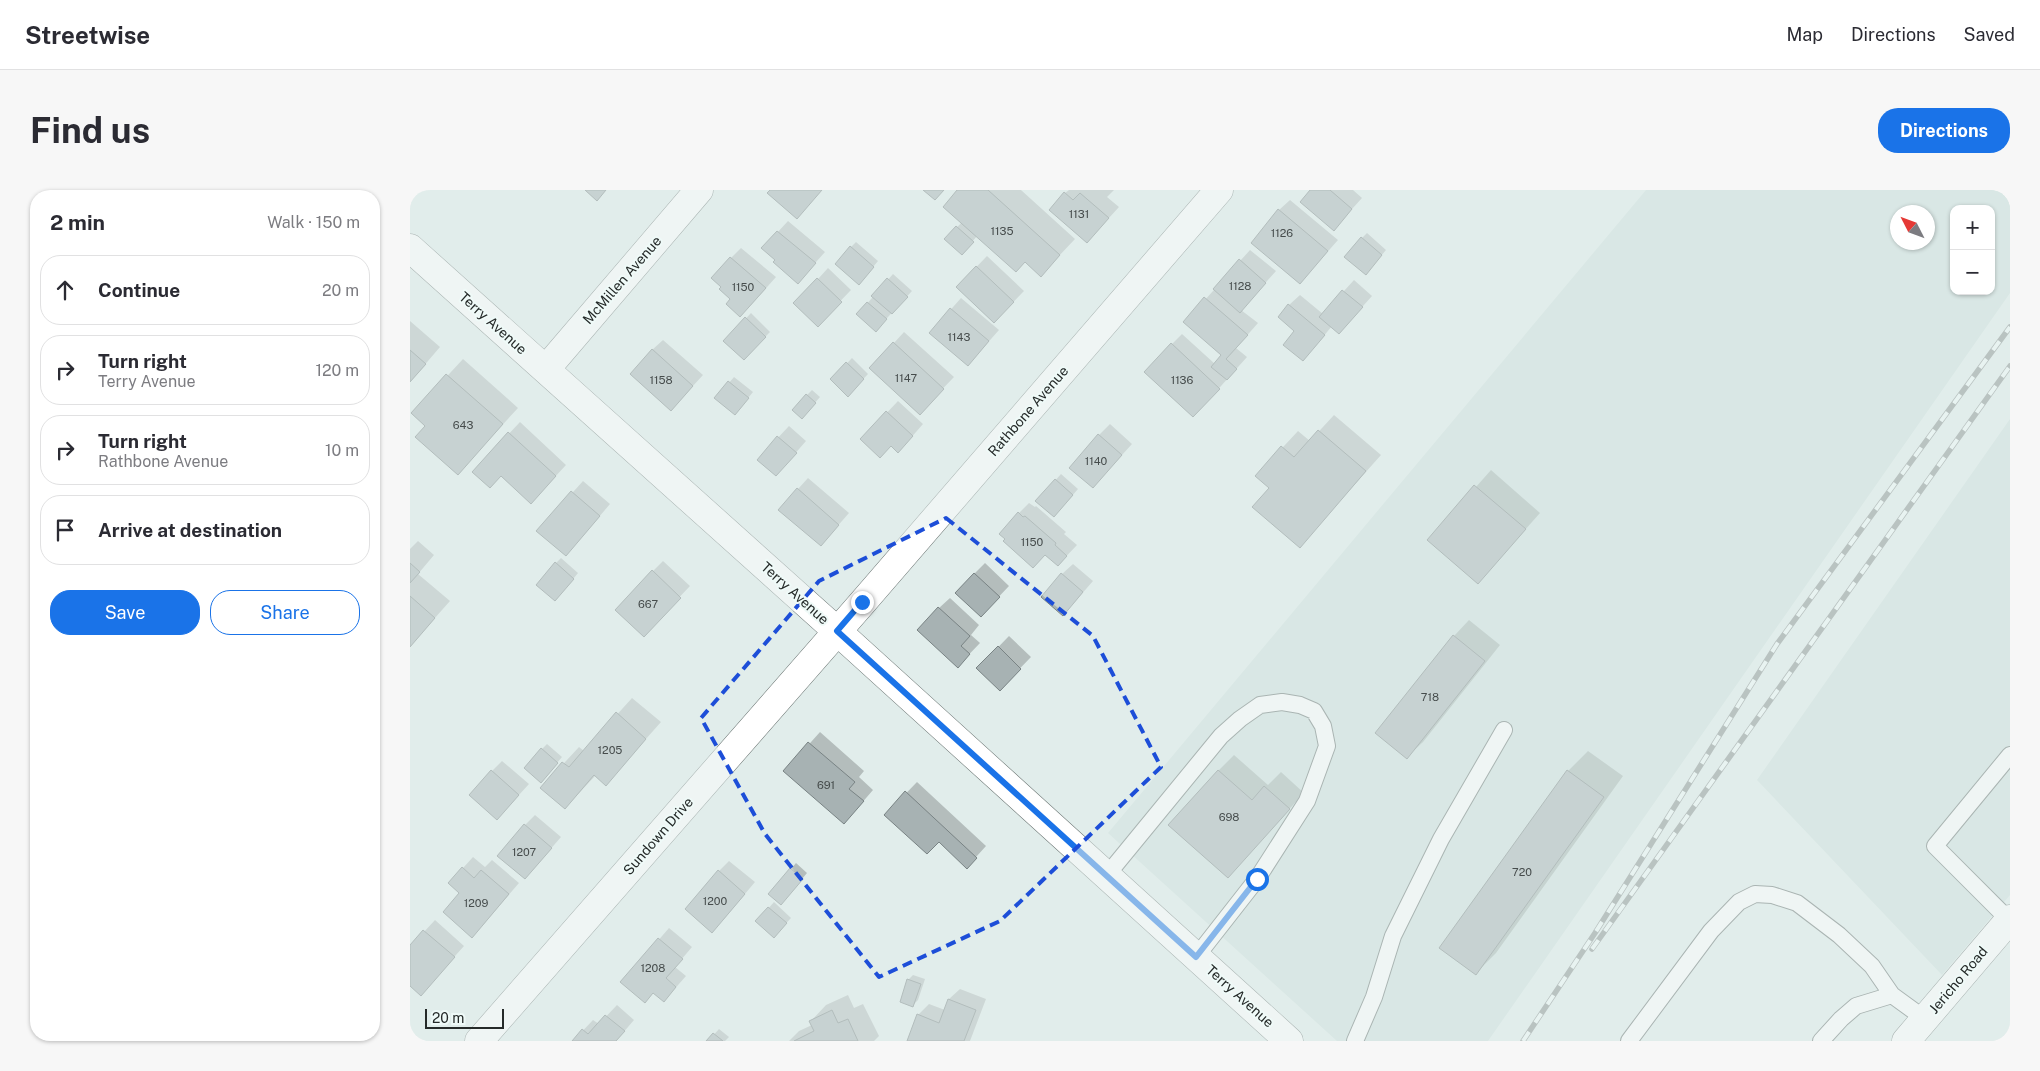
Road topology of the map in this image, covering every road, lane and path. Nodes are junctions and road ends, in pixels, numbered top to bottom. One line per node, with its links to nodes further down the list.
1 (699, 190): 4 (street, McMillen Avenue)
2 (1219, 190): 5 (street, Rathbone Avenue)
3 (410, 248): 4 (street, Terry Avenue)
4 (546, 369): 5 (street, Terry Avenue)
5 (837, 631): 8 (street, Terry Avenue); 13 (street, Sundown Drive)
6 (1504, 730): 15 (lane)
7 (2010, 755): 9 (lane)
8 (1107, 875): 10 (street, Terry Avenue); 10 (lane)
9 (2010, 919): 12 (street, Jericho Road)
10 (1196, 957): 14 (street, Terry Avenue)
11 (1892, 995): 12 (lane); 16 (lane); 17 (lane)
12 (1925, 1019): 18 (street, Jericho Road)
13 (479, 1041)
14 (1289, 1041)
15 (1355, 1041)
16 (1629, 1041)
17 (1821, 1041)
18 (1906, 1041)

